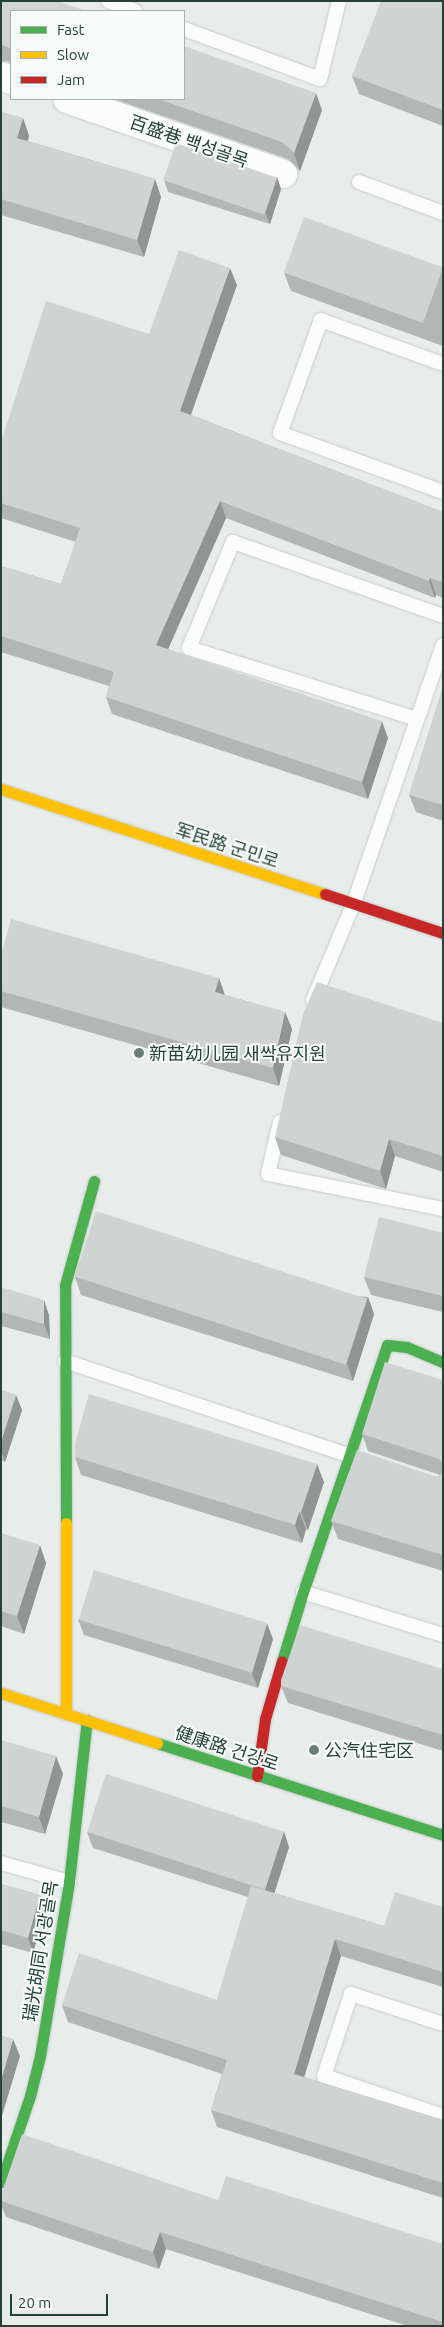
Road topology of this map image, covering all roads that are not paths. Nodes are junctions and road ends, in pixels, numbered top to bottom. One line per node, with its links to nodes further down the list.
1 (108, 1): 3 (lane)
2 (339, 1): 4 (lane)
3 (132, 10)
4 (185, 29)
5 (70, 100): 6 (street, 百盛巷 백성골목)
6 (284, 174)
7 (359, 182): 8 (lane)
8 (443, 213)
9 (443, 364): 10 (lane)
10 (443, 492)
11 (443, 616): 13 (lane)
12 (443, 645): 13 (lane)
13 (417, 719): 15 (lane)
14 (1, 789): 15 (street, 军民路 군민로)
15 (353, 905): 16 (street, 军民路 군민로); 17 (lane)
16 (443, 933)
17 (308, 1011)
18 (283, 1106): 20 (lane)
19 (94, 1181): 21 (street)
20 (443, 1209)
21 (65, 1361): 23 (lane); 28 (street)
22 (443, 1362): 23 (street)
23 (349, 1456): 24 (lane); 25 (street)
24 (368, 1461)
25 (303, 1592): 26 (lane); 30 (street)
26 (443, 1635)
27 (1, 1693): 28 (street, 健康路 건강로)
28 (66, 1714): 29 (street, 健康路 건강로)
29 (87, 1720): 30 (street, 健康路 건강로); 33 (street, 瑞光胡同 서광골목)
30 (256, 1776): 31 (street, 健康路 건강로)
31 (443, 1835)
32 (1, 1863): 33 (lane)
33 (70, 1882): 36 (street, 瑞光胡同 서광골목)
34 (443, 2024): 35 (lane)
35 (443, 2116)
36 (1, 2182)

